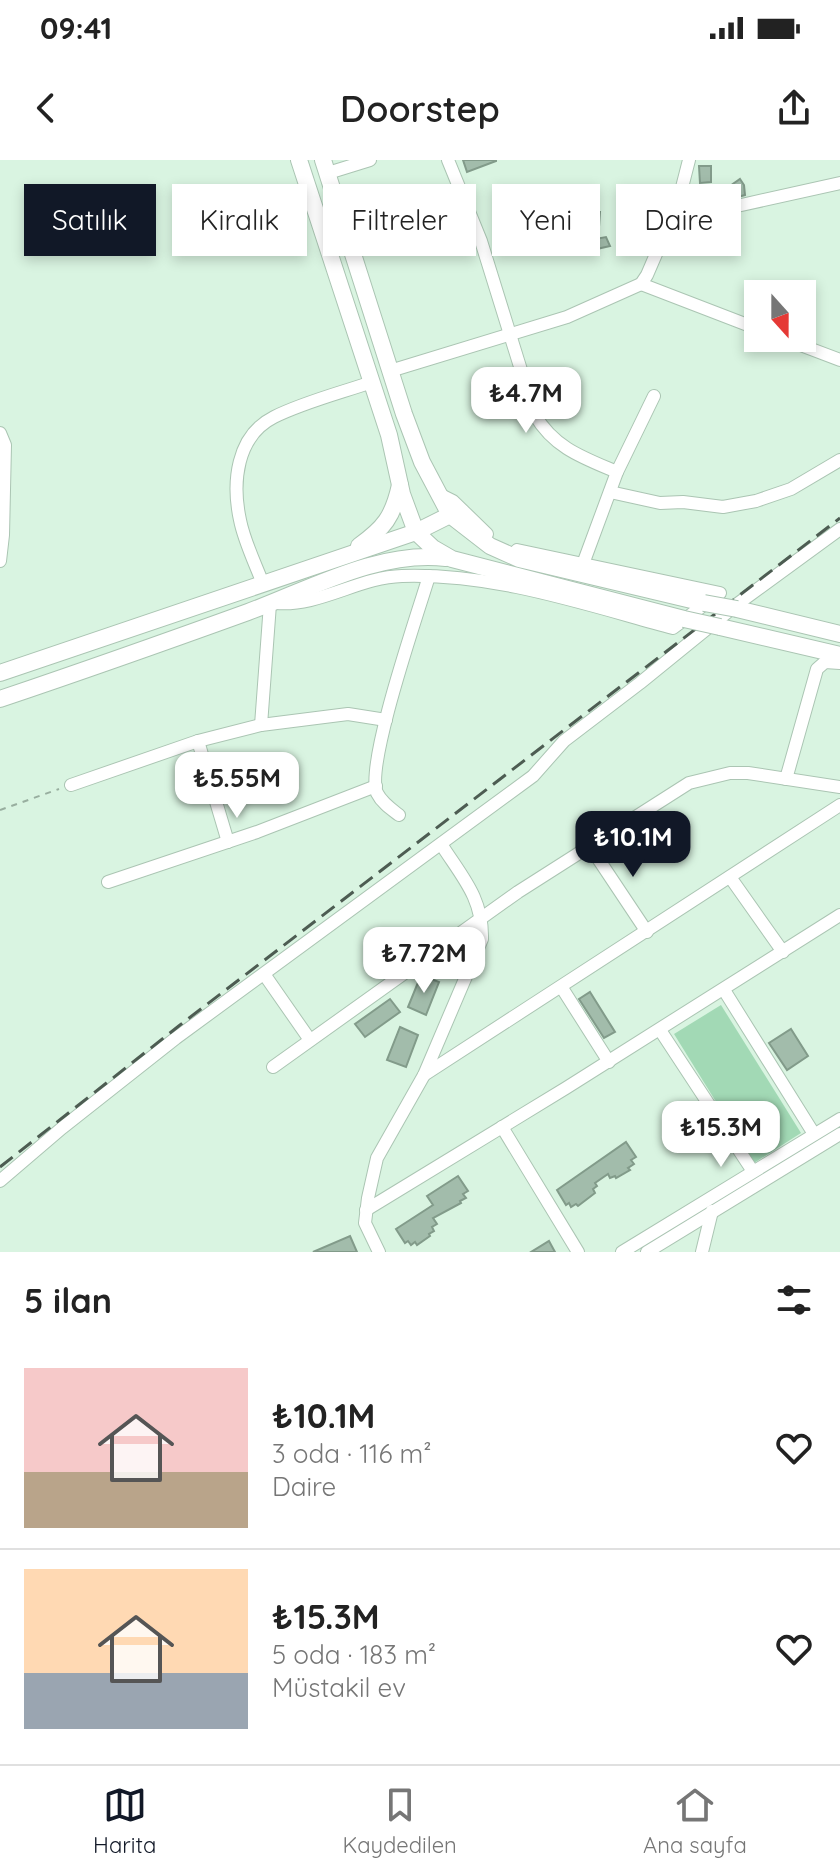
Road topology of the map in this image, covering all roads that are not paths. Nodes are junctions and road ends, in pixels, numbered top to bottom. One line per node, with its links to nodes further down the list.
1 (299, 160): 16 (main road)
2 (370, 160): 5 (street)
3 (448, 160): 12 (street)
4 (689, 160): 7 (street)
5 (325, 166): 15 (main road)
6 (840, 183): 8 (street)
7 (683, 184)
8 (741, 205)
9 (655, 256): 10 (street)
10 (641, 284): 11 (street); 12 (street)
11 (744, 324)
12 (509, 334): 15 (street); 20 (street)
13 (816, 351): 14 (street)
14 (840, 360)
15 (390, 371): 23 (main road)
16 (372, 382): 21 (main road); 32 (street)
17 (654, 396): 20 (street)
18 (0, 433): 29 (street)
19 (840, 460): 22 (street)
20 (617, 472): 22 (street)
21 (400, 484): 26 (main road); 27 (main road)
22 (610, 492): 30 (street)
23 (437, 493): 24 (main road); 30 (street)
24 (450, 515): 26 (main road); 34 (main road, bridge)
25 (840, 529): 49 (street)
26 (416, 532): 27 (main road); 28 (main road)
27 (341, 557): 32 (main road)
28 (452, 559): 33 (main road); 35 (main road, bridge)
29 (0, 561)
30 (583, 564): 31 (street)
31 (429, 576): 33 (street); 39 (street)
32 (263, 584): 33 (main road); 37 (main road)
33 (271, 603): 38 (main road); 40 (street)
34 (840, 634)
35 (840, 655)
36 (840, 663): 42 (street)
37 (0, 673)
38 (0, 699)
39 (386, 720): 40 (street); 44 (street)
40 (261, 725): 41 (street)
41 (198, 741): 43 (street); 48 (street)
42 (786, 779): 45 (street); 50 (street)
43 (71, 785)
44 (376, 786): 47 (street); 48 (street)
45 (840, 787)
46 (840, 805): 51 (street)
47 (399, 815)
48 (228, 842): 52 (street)
49 (441, 844): 54 (street); 57 (street)
50 (589, 845): 54 (street); 55 (street)
51 (730, 877): 55 (street); 56 (street)
52 (108, 882)
53 (840, 915): 56 (street)
54 (483, 917): 61 (street); 64 (street)
55 (647, 932): 58 (street)
56 (783, 952): 59 (street)
57 (264, 974): 61 (street); 70 (street)
58 (562, 988): 62 (street); 64 (street)
59 (724, 990): 60 (street); 67 (street)
60 (660, 1030): 62 (street); 69 (street)
61 (310, 1040): 63 (street)
62 (609, 1062): 66 (street)
63 (273, 1067)
64 (424, 1075): 71 (street)
65 (840, 1119): 67 (street)
66 (502, 1127): 71 (street); 74 (street)
67 (814, 1134): 69 (street)
68 (840, 1134): 72 (street)
69 (752, 1170): 75 (street)
70 (0, 1181)
71 (366, 1210): 73 (street)
72 (712, 1211): 76 (street); 77 (street)
73 (379, 1252)
74 (578, 1252)
75 (622, 1252)
76 (647, 1252)
77 (702, 1252)

